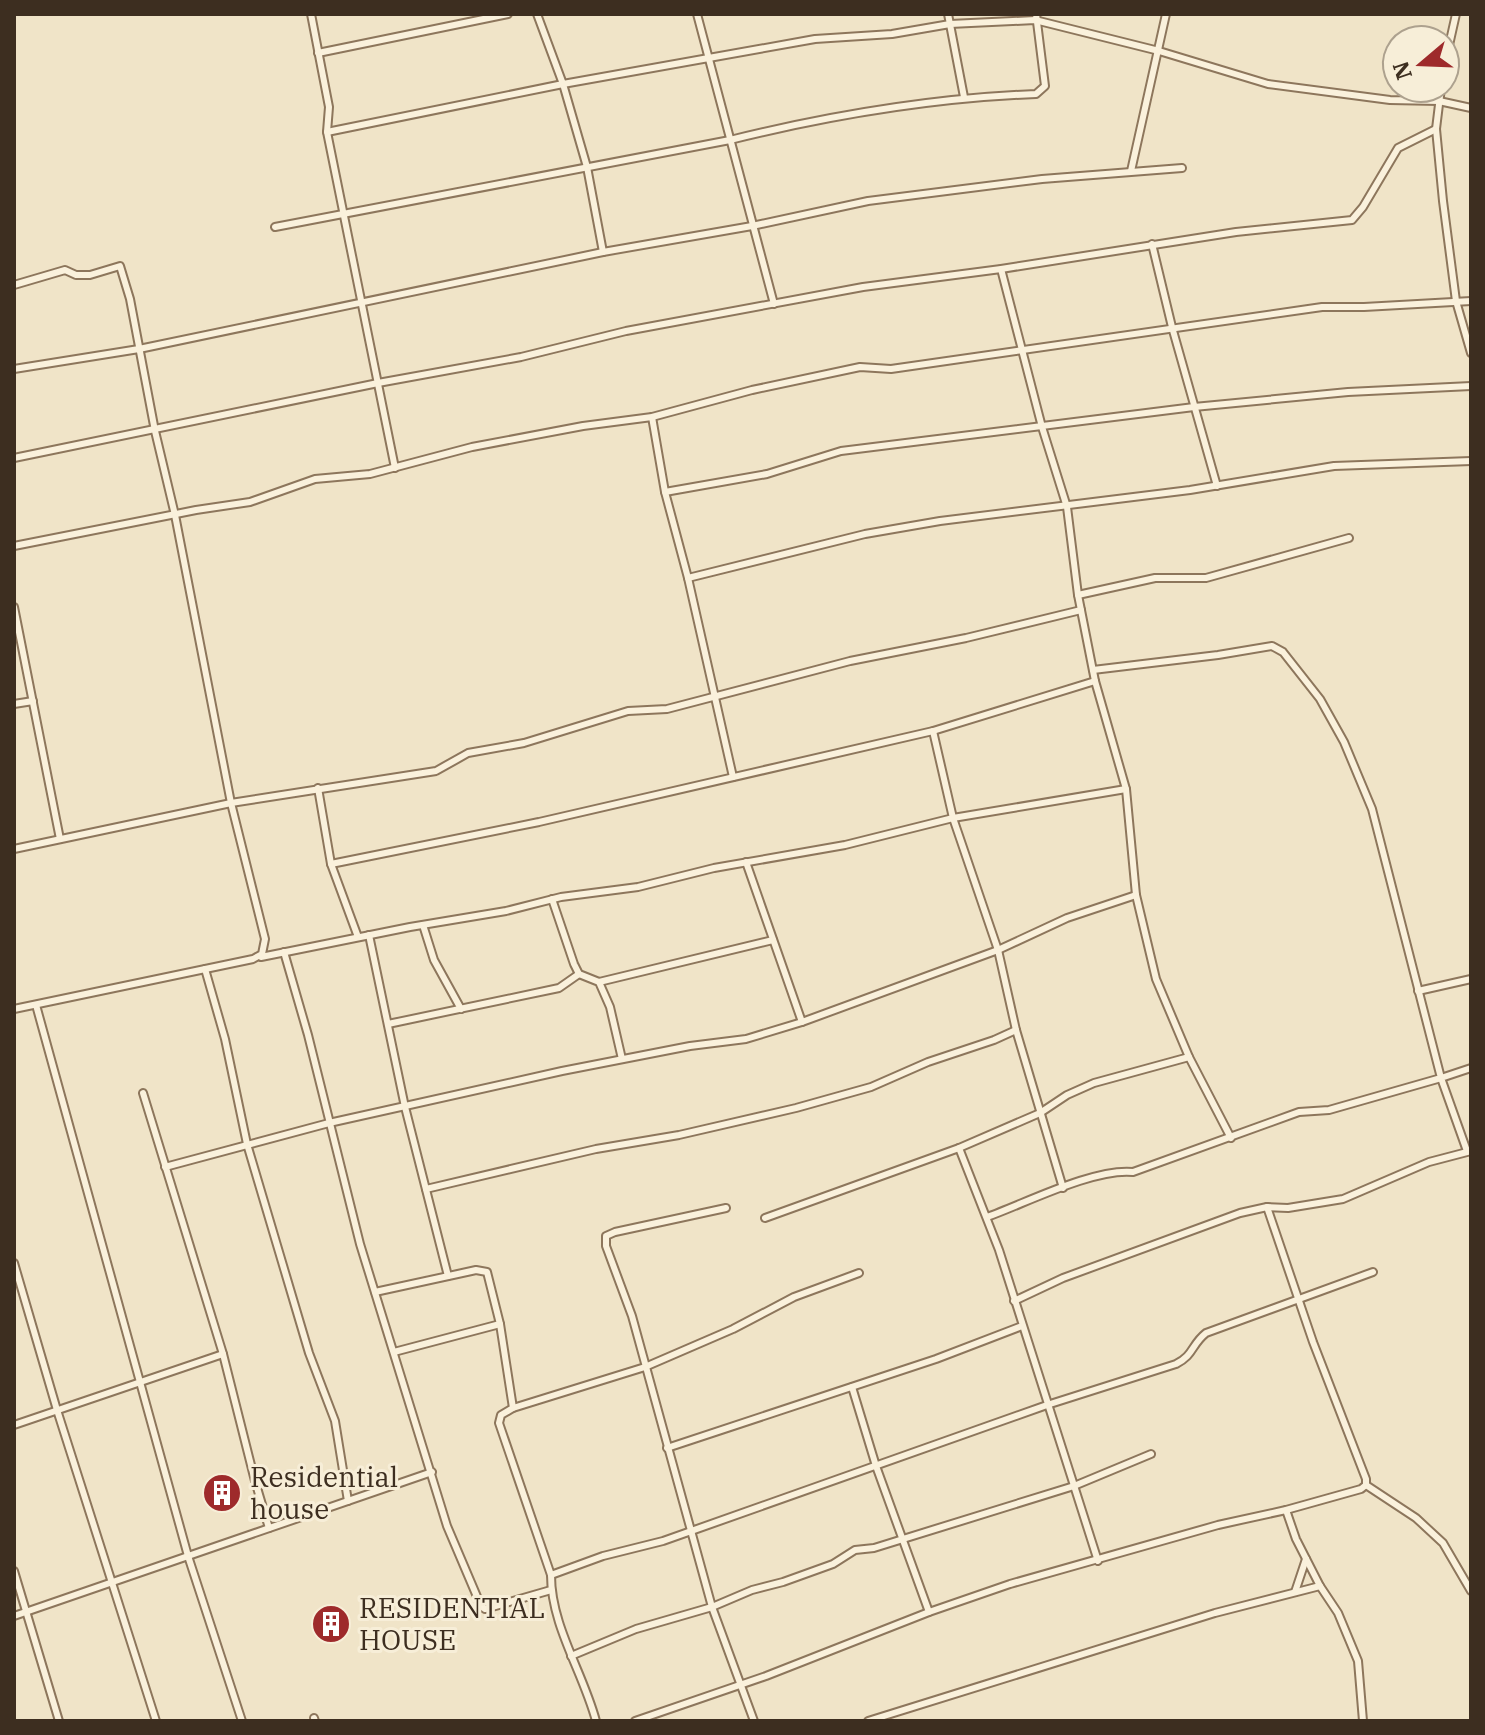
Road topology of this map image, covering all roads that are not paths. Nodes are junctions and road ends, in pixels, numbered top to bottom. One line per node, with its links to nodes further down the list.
1 (311, 14): 10 (street)
2 (508, 14): 10 (street)
3 (537, 14): 12 (street)
4 (697, 14): 11 (street)
5 (948, 14): 8 (street)
6 (1166, 14): 9 (street)
7 (1036, 17): 8 (street); 9 (street); 13 (street)
8 (950, 24): 11 (street); 13 (street)
9 (1159, 51): 14 (street); 21 (street)
10 (318, 53): 17 (street)
11 (709, 57): 12 (street); 18 (street)
12 (563, 84): 17 (street); 19 (street)
13 (964, 97): 18 (street)
14 (1381, 99)
15 (1439, 104): 16 (street)
16 (1436, 129): 25 (street); 29 (street)
17 (327, 132): 22 (street)
18 (730, 140): 19 (street); 23 (street)
19 (587, 167): 22 (street); 26 (street)
20 (1182, 168): 21 (street)
21 (1131, 171): 23 (street)
22 (343, 213): 24 (street); 31 (street)
23 (752, 226): 26 (street); 32 (street)
24 (275, 227)
25 (1152, 244): 27 (street); 33 (street)
26 (603, 252): 31 (street)
27 (1001, 269): 32 (street); 35 (street)
28 (14, 285): 34 (street)
29 (1456, 301): 30 (street); 33 (street); 36 (street)
30 (1471, 301)
31 (361, 303): 34 (street); 38 (street)
32 (774, 304): 38 (street)
33 (1172, 327): 35 (street); 40 (street)
34 (139, 349): 37 (street); 43 (street)
35 (1022, 352): 41 (street); 42 (street)
36 (1471, 353)
37 (14, 369)
38 (378, 383): 43 (street); 46 (street)
39 (1471, 386): 40 (street)
40 (1194, 407): 42 (street); 47 (street)
41 (652, 417): 46 (street); 48 (street)
42 (1042, 427): 48 (street); 49 (street)
43 (155, 431): 44 (street); 50 (street)
44 (14, 458)
45 (1471, 461): 47 (street)
46 (395, 468): 50 (street)
47 (1217, 486): 49 (street)
48 (665, 492): 53 (street)
49 (1067, 507): 53 (street); 54 (street)
50 (175, 515): 52 (street); 66 (street)
51 (1349, 538): 54 (street)
52 (14, 546)
53 (688, 578): 59 (street)
54 (1078, 595): 56 (street)
55 (14, 607): 60 (street)
56 (1081, 610): 57 (street); 59 (street)
57 (1093, 670): 58 (street); 85 (street)
58 (1095, 681): 62 (street); 65 (street)
59 (714, 696): 63 (street); 64 (street)
60 (33, 701): 61 (street); 68 (street)
61 (14, 704)
62 (933, 731): 63 (street); 67 (street)
63 (733, 777): 71 (street)
64 (318, 788): 66 (street); 71 (street)
65 (1126, 789): 67 (street); 72 (street)
66 (231, 803): 68 (street); 80 (street)
67 (953, 818): 70 (street); 78 (street)
68 (60, 839): 69 (street)
69 (14, 849)
70 (746, 862): 73 (street); 77 (street)
71 (331, 864): 76 (street)
72 (1136, 895): 78 (street); 92 (street)
73 (552, 899): 74 (street); 82 (street)
74 (423, 925): 75 (street); 88 (street)
75 (369, 935): 76 (street); 90 (street)
76 (358, 937): 79 (street)
77 (773, 940): 84 (street); 89 (street)
78 (998, 950): 89 (street); 91 (street)
79 (284, 952): 80 (street); 99 (street)
80 (253, 959): 81 (street)
81 (205, 969): 86 (street); 101 (street)
82 (579, 974): 84 (street); 88 (street)
83 (1471, 979): 85 (street)
84 (599, 982): 93 (street)
85 (1418, 991): 95 (street)
86 (36, 1005): 87 (street); 124 (street)
87 (14, 1009)
88 (461, 1009): 90 (street)
89 (802, 1022): 93 (street)
90 (388, 1024): 97 (street)
91 (1016, 1030): 98 (street); 106 (street)
92 (1189, 1057): 98 (street); 100 (street)
93 (622, 1059): 97 (street)
94 (1471, 1068): 95 (street)
95 (1441, 1078): 100 (street); 103 (street)
96 (143, 1093): 104 (street)
97 (405, 1107): 99 (street); 106 (street)
98 (1040, 1113): 102 (street); 105 (street)
99 (329, 1123): 101 (street); 116 (street)
100 (1231, 1138): 105 (street)
101 (247, 1144): 104 (street); 136 (street)
102 (959, 1148): 109 (street); 110 (street)
103 (1469, 1151): 107 (street)
104 (165, 1167): 122 (street)
105 (1063, 1188): 109 (street)
106 (426, 1189): 114 (street)
107 (1267, 1207): 117 (street); 118 (street)
108 (726, 1208): 123 (street)
109 (987, 1217): 118 (street)
110 (765, 1218)
111 (14, 1263): 115 (street)
112 (1373, 1272): 117 (street)
113 (859, 1273): 123 (street)
114 (448, 1276): 116 (street); 119 (street)
115 (16, 1286): 128 (street)
116 (375, 1292): 121 (street)
117 (1298, 1299): 126 (street); 134 (street)
118 (1014, 1301): 120 (street)
119 (500, 1324): 121 (street); 127 (street)
120 (1022, 1326): 125 (street); 126 (street)
121 (394, 1352): 133 (street)
122 (223, 1354): 124 (street); 138 (street)
123 (645, 1367): 127 (street); 130 (street)
124 (138, 1382): 128 (street); 141 (street)
125 (852, 1387): 130 (street); 132 (street)
126 (1047, 1405): 132 (street); 135 (street)
127 (513, 1408): 145 (street)
128 (57, 1410): 129 (street); 146 (street)
129 (14, 1425)
130 (667, 1448): 139 (street)
131 (1151, 1454): 135 (street)
132 (876, 1466): 139 (street); 140 (street)
133 (432, 1472): 136 (street); 148 (street)
134 (1366, 1485): 137 (street); 149 (street)
135 (1074, 1486): 140 (street); 143 (street)
136 (348, 1501): 138 (street)
137 (1286, 1510): 142 (street); 143 (street)
138 (269, 1528): 141 (street)
139 (691, 1531): 145 (street); 151 (street)
140 (902, 1537): 151 (street); 153 (street)
141 (188, 1556): 146 (street); 159 (street)
142 (1306, 1559): 147 (street); 150 (street)
143 (1098, 1561): 153 (street)
144 (14, 1571): 152 (street)
145 (551, 1575): 148 (street)
146 (112, 1581): 152 (street); 158 (street)
147 (1320, 1586): 150 (street); 164 (street)
148 (551, 1590): 155 (street)
149 (1471, 1591)
150 (1295, 1592): 163 (street)
151 (712, 1607): 155 (street); 156 (street)
152 (26, 1611): 154 (street); 157 (street)
153 (929, 1612): 156 (street)
154 (14, 1616)
155 (571, 1656): 160 (street)
156 (741, 1684): 161 (street); 162 (street)
157 (59, 1721)
158 (156, 1721)
159 (242, 1721)
160 (596, 1721)
161 (635, 1721)
162 (754, 1721)
163 (868, 1721)
164 (1363, 1721)

